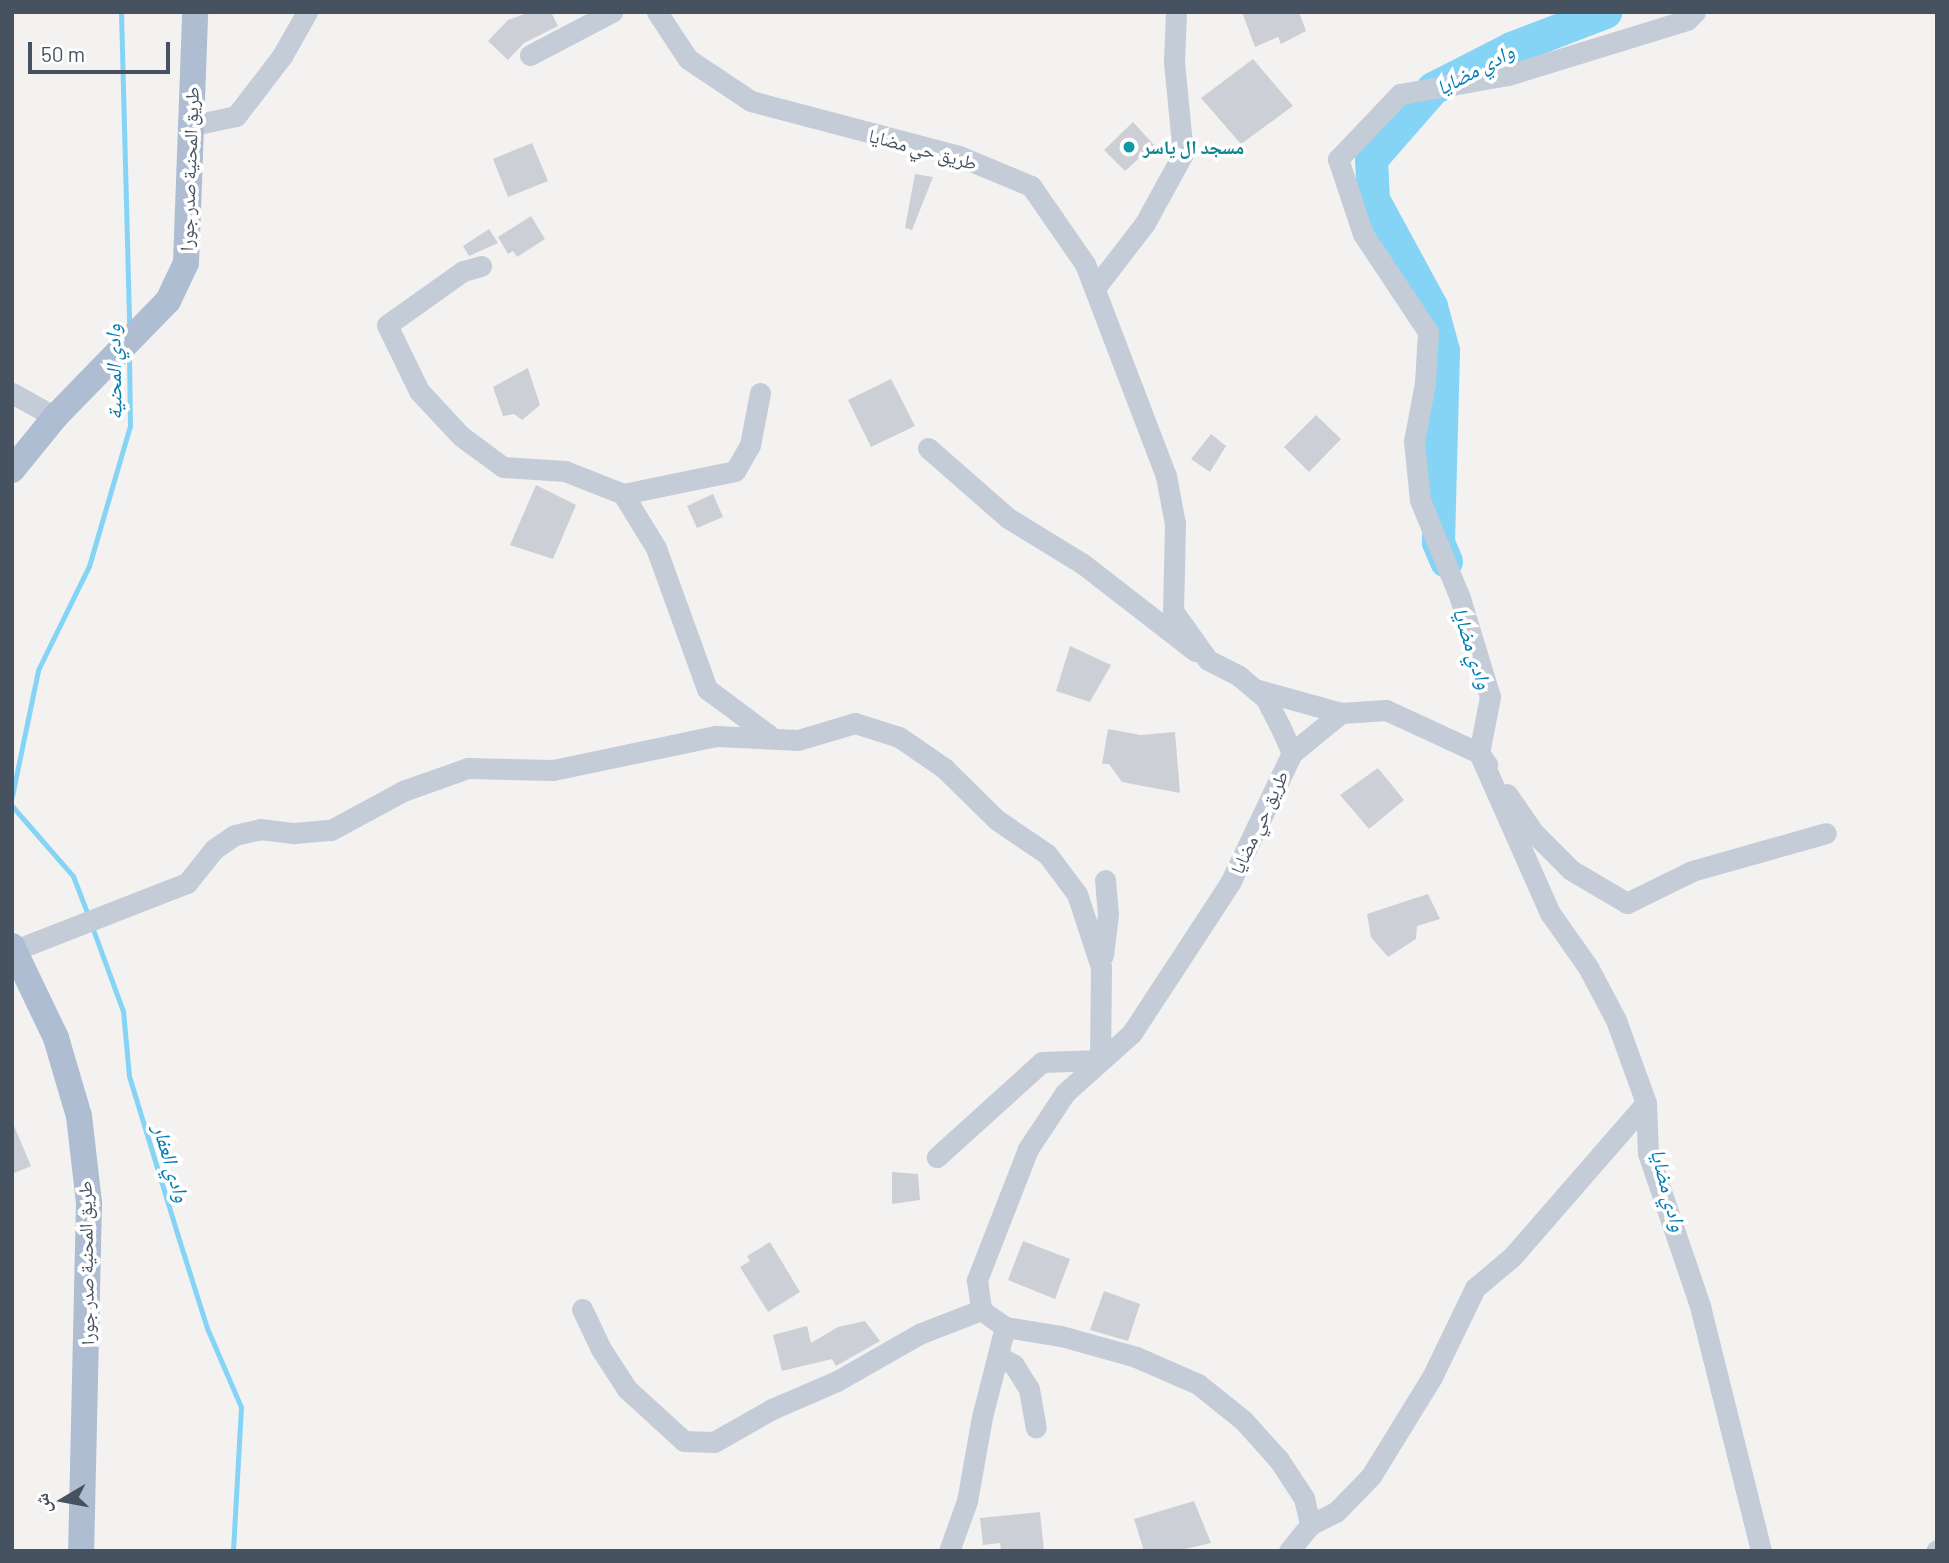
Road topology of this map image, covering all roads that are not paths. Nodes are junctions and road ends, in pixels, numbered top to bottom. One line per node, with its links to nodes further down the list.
1 (195, 12): 8 (main road, طريق المحنية صدر جورا)
2 (307, 12): 8 (street)
3 (612, 12): 7 (street)
4 (657, 12): 10 (street, طريق حي مضايا)
5 (1177, 12): 10 (street)
6 (1695, 12): 22 (street)
7 (530, 55)
8 (189, 125): 13 (main road, طريق المحنية صدر جورا)
9 (481, 266): 16 (street)
10 (1095, 288): 17 (street, طريق حي مضايا)
11 (12, 393): 13 (street)
12 (760, 393): 16 (street)
13 (55, 417): 15 (main road, طريق المحنية صدر جورا)
14 (928, 448): 17 (street)
15 (12, 470)
16 (623, 494): 20 (street)
17 (1208, 660): 18 (street, طريق حي مضايا)
18 (1254, 688): 19 (street); 21 (street, طريق حي مضايا)
19 (1341, 713): 21 (street); 22 (street)
20 (769, 735): 25 (street); 26 (street)
21 (1292, 753): 27 (street, طريق حي مضايا)
22 (1479, 753): 23 (street); 28 (street)
23 (1826, 833)
24 (1105, 880): 26 (street)
25 (13, 948): 36 (main road, طريق المحنية صدر جورا)
26 (1101, 967): 27 (street)
27 (1100, 1060): 29 (street); 31 (street, طريق حي مضايا)
28 (1646, 1103): 35 (street); 39 (street)
29 (937, 1157)
30 (583, 1309): 31 (street)
31 (981, 1310): 32 (street)
32 (1005, 1327): 33 (street); 35 (street)
33 (998, 1356): 34 (street); 37 (street)
34 (1036, 1427)
35 (1310, 1525): 38 (street)
36 (81, 1551)
37 (949, 1551)
38 (1289, 1551)
39 (1761, 1551)

